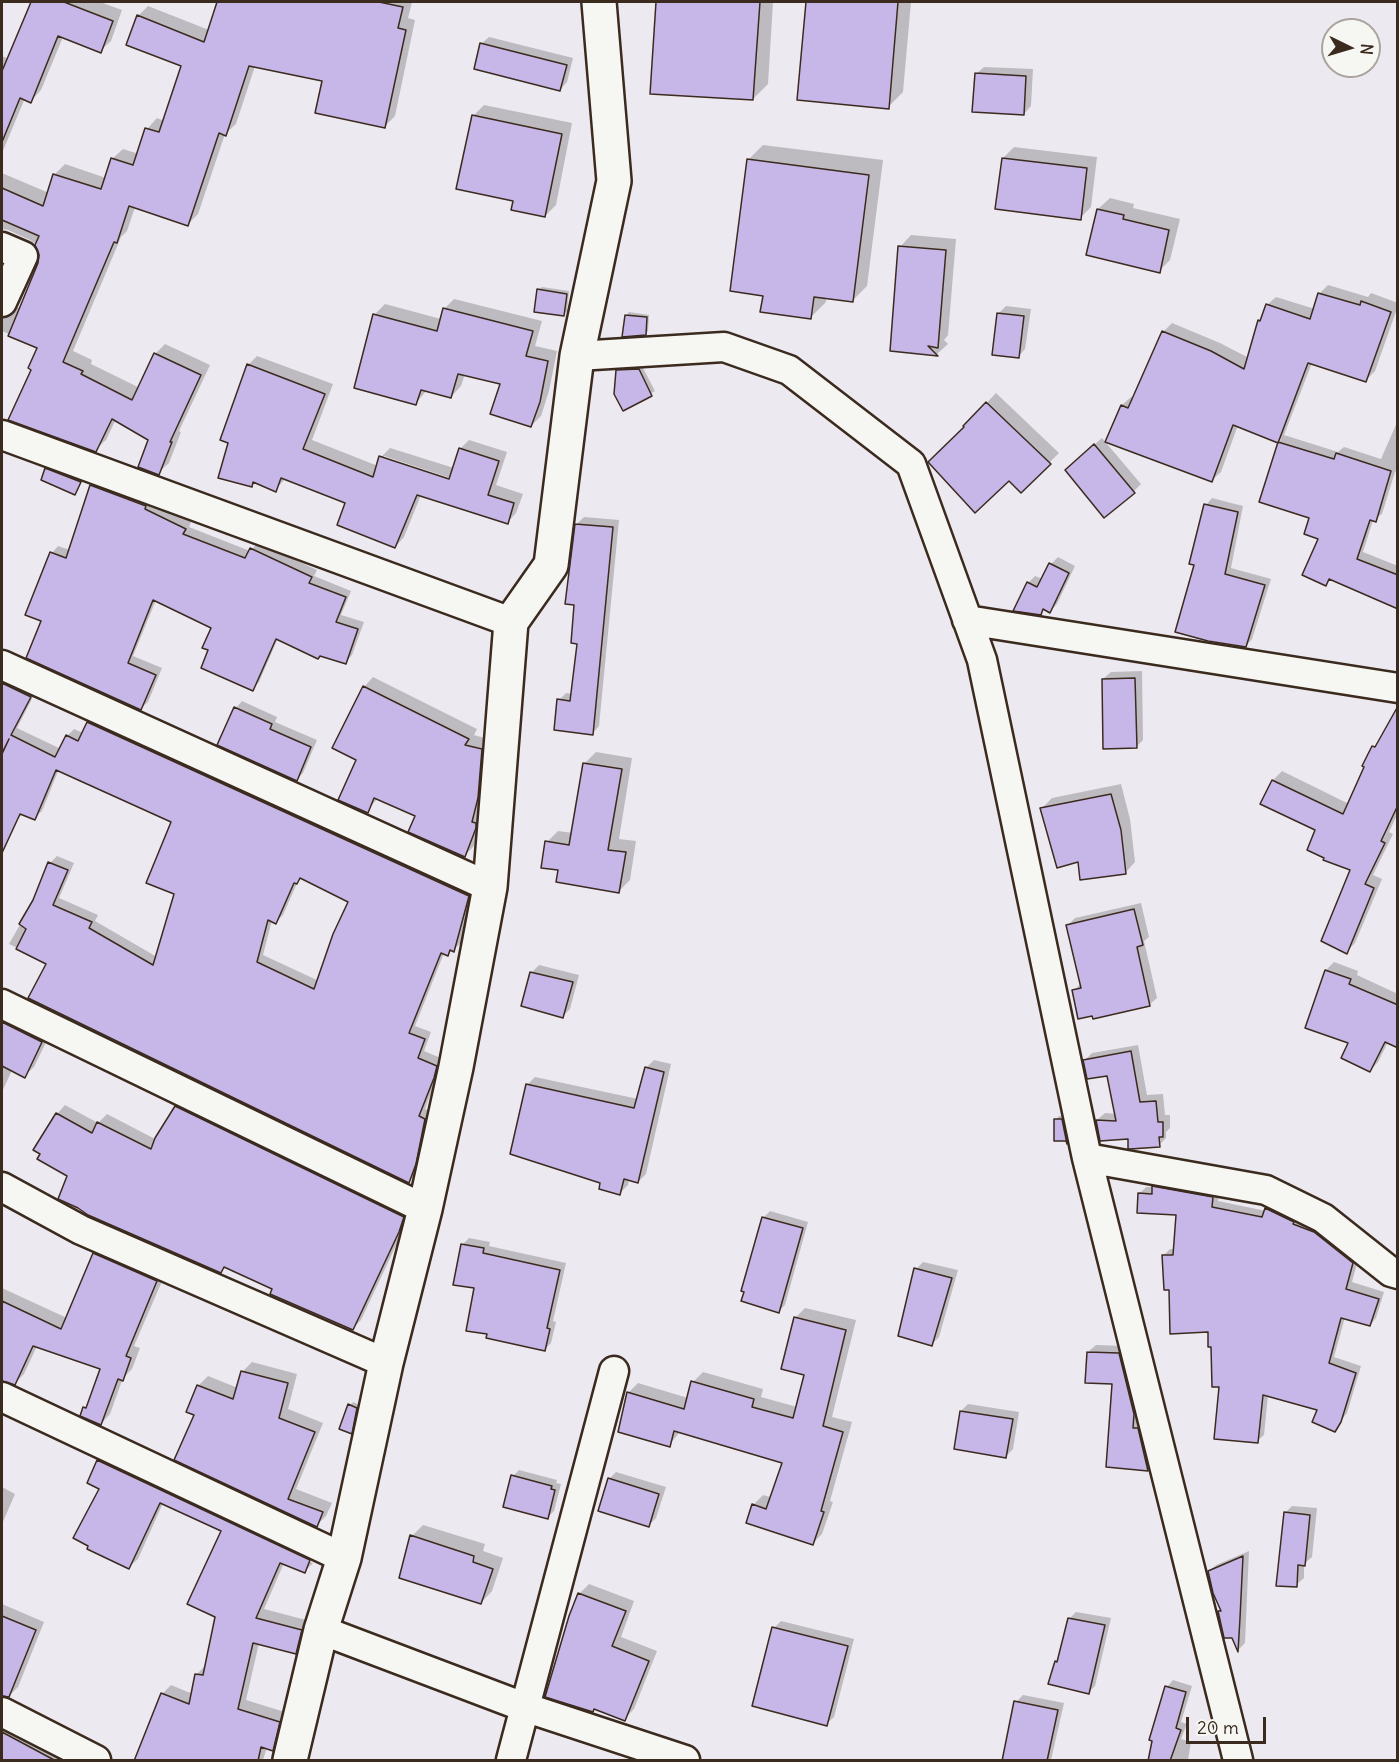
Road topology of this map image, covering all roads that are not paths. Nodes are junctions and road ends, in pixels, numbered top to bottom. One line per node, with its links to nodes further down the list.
1 (599, 2): 4 (street)
2 (2, 247): 3 (street)
3 (2, 302)
4 (577, 356): 6 (street); 7 (street)
5 (2, 435): 7 (street)
6 (968, 620): 9 (street); 12 (street)
7 (511, 622): 10 (street)
8 (2, 665): 10 (street)
9 (1398, 688)
10 (490, 887): 14 (street)
11 (2, 1004): 14 (street)
12 (1087, 1158): 15 (street); 27 (street)
13 (2, 1187): 16 (street)
14 (425, 1209): 16 (street)
15 (1398, 1274)
16 (386, 1363): 19 (street)
17 (614, 1371): 21 (street)
18 (2, 1397): 19 (street)
19 (344, 1558): 20 (street)
20 (321, 1630): 21 (street); 24 (street)
21 (524, 1707): 25 (street); 26 (street)
22 (2, 1712): 23 (street)
23 (96, 1761)
24 (290, 1761)
25 (511, 1761)
26 (685, 1761)
27 (1238, 1761)

